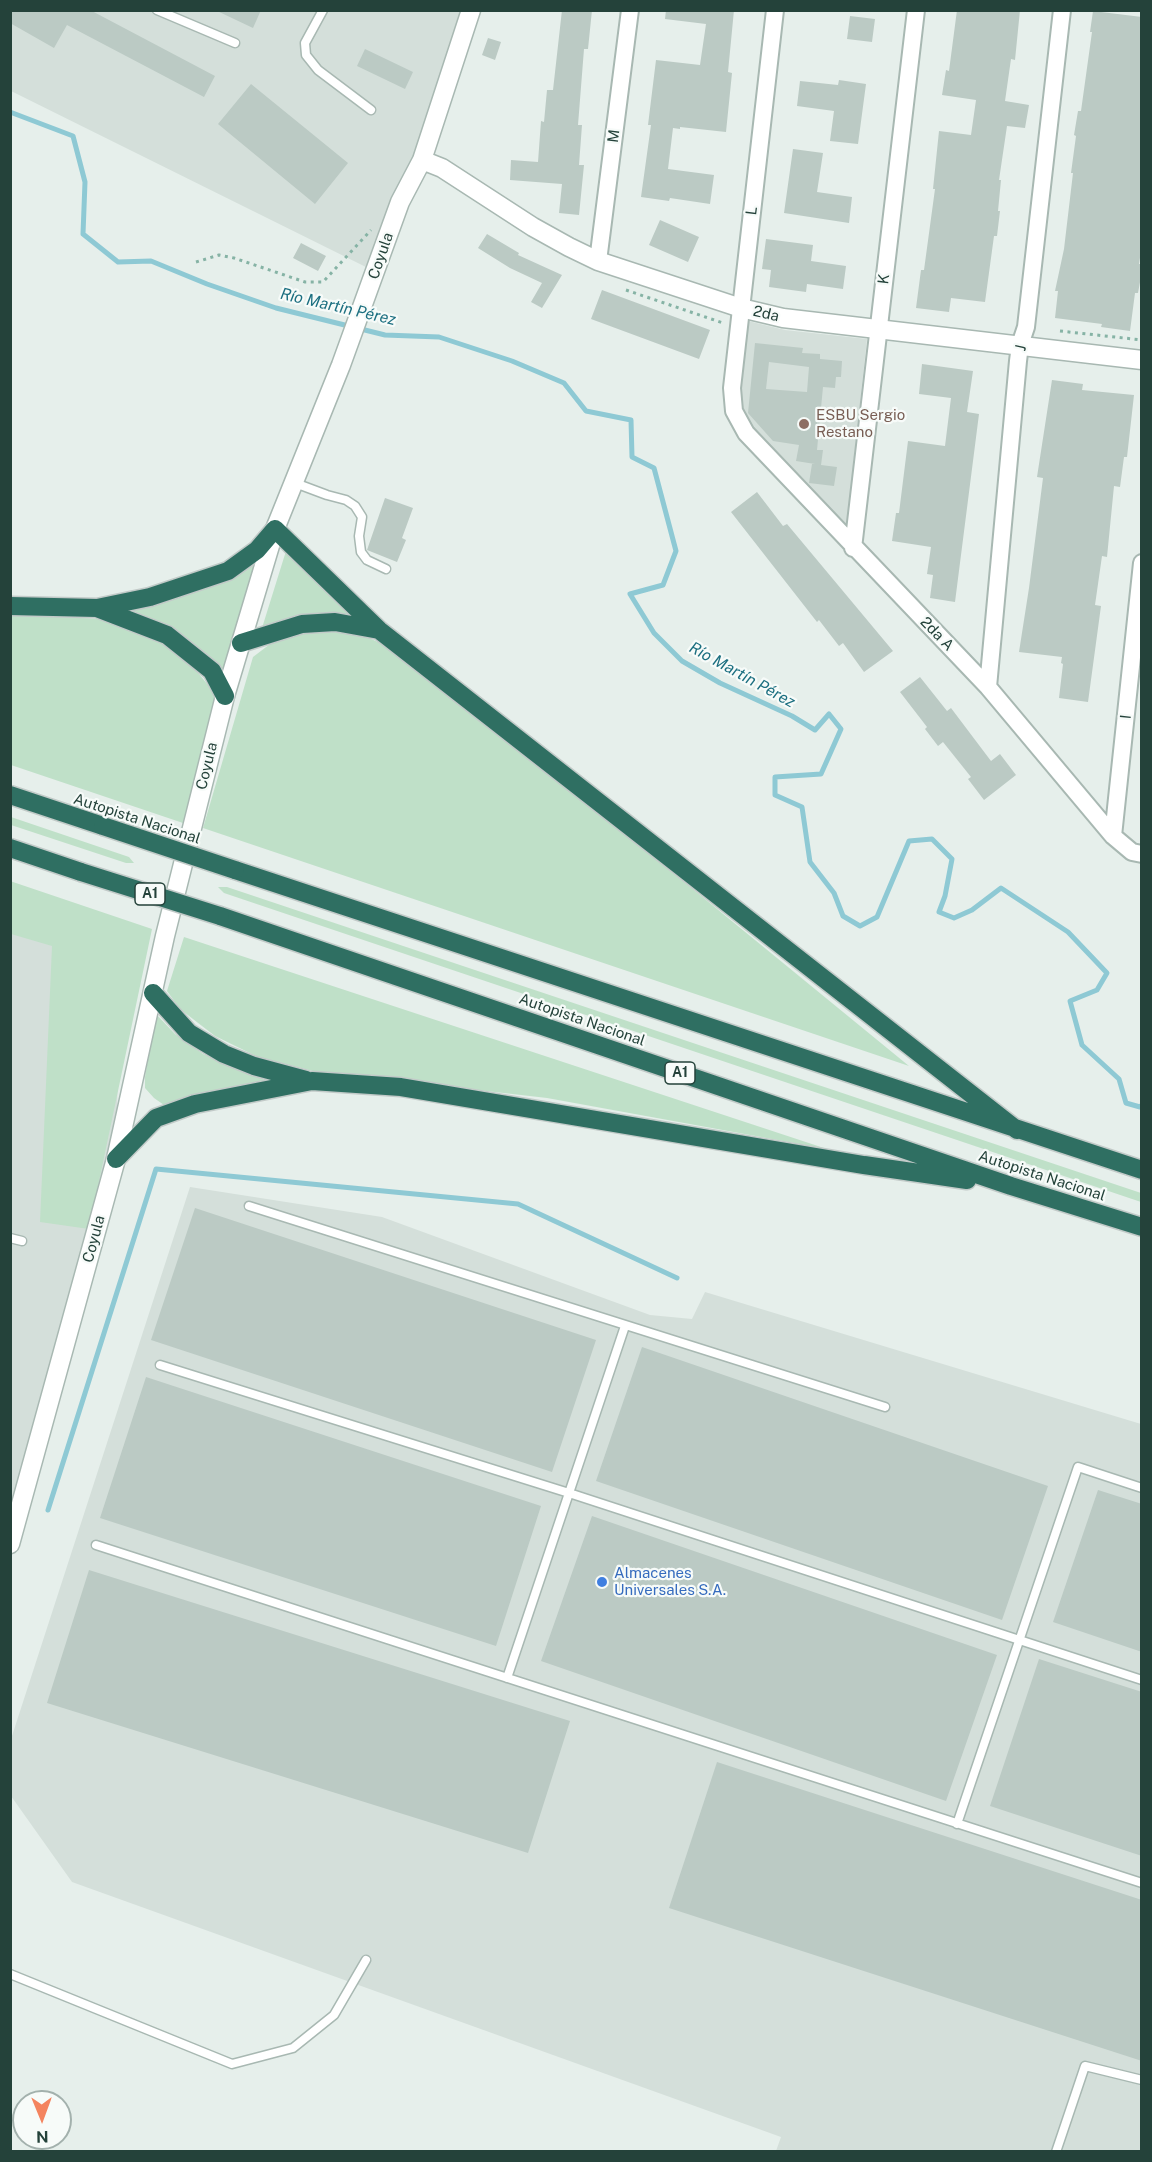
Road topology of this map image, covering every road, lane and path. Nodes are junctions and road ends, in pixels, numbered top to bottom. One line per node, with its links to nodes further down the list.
1 (157, 10): 8 (lane)
2 (323, 10): 9 (lane)
3 (471, 10): 10 (street, Coyula)
4 (630, 10): 12 (street, M)
5 (775, 10): 14 (street, L)
6 (916, 10): 15 (street, K)
7 (1062, 10): 16 (street, J)
8 (235, 44)
9 (371, 110)
10 (422, 160): 12 (street, 2da); 19 (street, Coyula)
11 (377, 224): 13 (path)
12 (598, 261): 14 (street, 2da)
13 (196, 262)
14 (741, 308): 15 (street, 2da); 18 (street, L)
15 (877, 328): 16 (street, 2da); 21 (street, K)
16 (1020, 345): 17 (street, 2da); 28 (street, J)
17 (1142, 360)
18 (734, 411): 21 (street, 2da A)
19 (295, 483): 20 (street, Coyula); 23 (lane)
20 (275, 529): 25 (highway); 26 (highway); 27 (street, Coyula)
21 (853, 548): 28 (street, 2da A)
22 (1142, 562): 31 (street, I)
23 (386, 569)
24 (10, 606): 25 (highway)
25 (97, 608): 29 (highway)
26 (379, 630): 27 (highway); 36 (highway)
27 (241, 643): 29 (street, Coyula)
28 (988, 687): 31 (street, 2da A)
29 (225, 696): 34 (street, Coyula)
30 (10, 795): 36 (highway, Autopista Nacional, bridge)
31 (1113, 836): 33 (street, 2da A)
32 (10, 848): 39 (highway, Autopista Nacional / A1, bridge)
33 (1142, 854)
34 (153, 993): 35 (highway); 37 (street, Coyula)
35 (312, 1082): 37 (highway); 39 (highway)
36 (1017, 1130): 38 (highway, Autopista Nacional)
37 (116, 1159): 49 (street, Coyula)
38 (1142, 1170)
39 (1011, 1186): 41 (highway, Autopista Nacional / A1)
40 (249, 1206): 44 (lane)
41 (1142, 1227)
42 (10, 1238): 43 (lane)
43 (22, 1241)
44 (626, 1326): 46 (lane); 48 (lane)
45 (160, 1365): 48 (lane)
46 (885, 1407)
47 (1142, 1488): 51 (lane)
48 (569, 1493): 51 (lane); 52 (lane)
49 (10, 1544)
50 (96, 1545): 52 (lane)
51 (1020, 1640): 53 (lane); 54 (lane)
52 (507, 1678): 54 (lane)
53 (1142, 1680)
54 (957, 1824): 55 (lane)
55 (1142, 1883)
56 (366, 1960): 57 (lane)
57 (10, 1974)
58 (1142, 2080): 59 (lane)
59 (1056, 2151)

